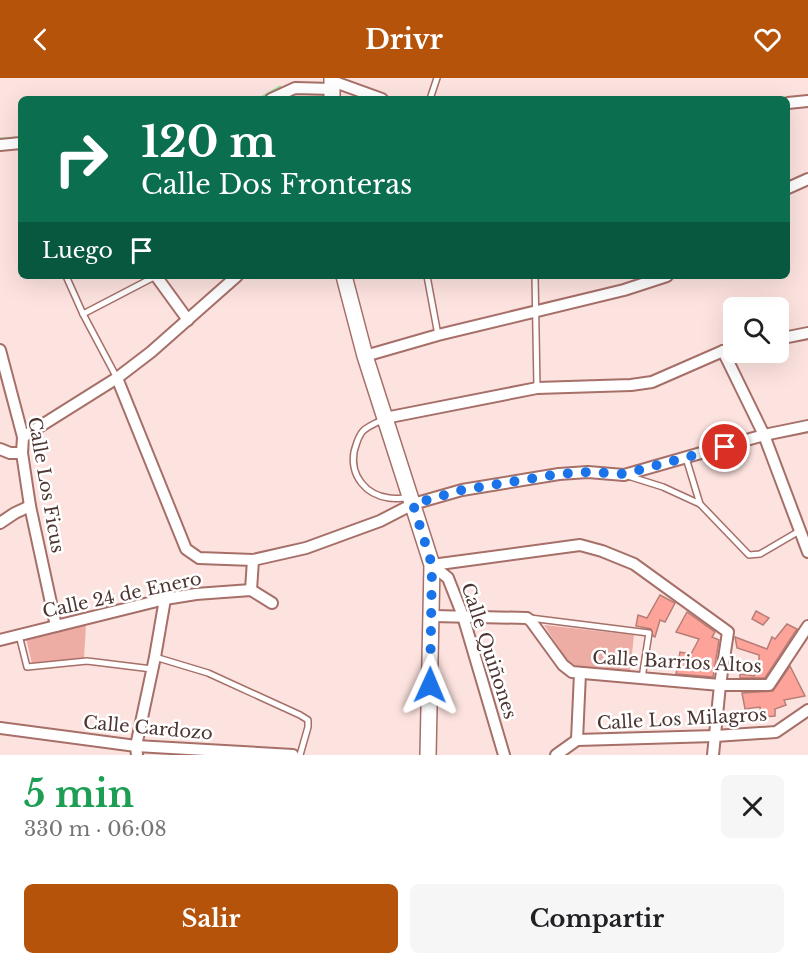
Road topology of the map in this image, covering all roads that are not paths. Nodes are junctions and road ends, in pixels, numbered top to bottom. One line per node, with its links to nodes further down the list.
1 (437, 78): 5 (lane)
2 (332, 87): 3 (street); 4 (street)
3 (278, 96)
4 (370, 96)
5 (431, 96)
6 (808, 101): 7 (street)
7 (790, 103)
8 (18, 142): 9 (street)
9 (0, 145)
10 (808, 179): 11 (street)
11 (790, 187)
12 (67, 279): 21 (lane)
13 (150, 279): 21 (lane)
14 (158, 279): 22 (street)
15 (234, 279): 22 (street)
16 (345, 279): 28 (main road)
17 (428, 279): 24 (lane)
18 (535, 279): 20 (lane)
19 (658, 279): 20 (street)
20 (537, 310): 24 (street); 31 (lane)
21 (83, 314): 30 (lane)
22 (188, 320): 30 (street)
23 (808, 333): 25 (street)
24 (438, 334): 28 (street)
25 (789, 337)
26 (0, 350): 35 (street, Calle Los Ficus)
27 (723, 352): 31 (street)
28 (365, 356): 32 (main road)
29 (734, 363): 34 (street)
30 (117, 378): 35 (street); 46 (street)
31 (537, 388): 32 (street)
32 (385, 418): 40 (main road); 40 (lane)
33 (808, 426): 34 (street)
34 (764, 435): 38 (street); 44 (street)
35 (23, 437): 37 (street, Calle Los Ficus)
36 (0, 449): 37 (street)
37 (22, 453): 42 (street, Calle Los Ficus)
38 (686, 458): 39 (street); 41 (lane)
39 (624, 474): 40 (street); 41 (lane)
40 (412, 501): 46 (street); 47 (main road)
41 (700, 504): 44 (lane)
42 (30, 506): 43 (street); 54 (street, Calle Los Ficus)
43 (0, 522)
44 (801, 531): 45 (street)
45 (808, 552)
46 (253, 560): 48 (street)
47 (432, 565): 51 (main road); 52 (street, Calle Quiñones); 62 (street)
48 (251, 590): 49 (street, Calle 24 de Enero); 50 (street)
49 (165, 599): 54 (street, Calle 24 de Enero); 58 (street)
50 (272, 603)
51 (432, 616): 52 (street); 70 (main road)
52 (462, 616): 53 (street); 71 (street, Calle Quiñones)
53 (527, 618): 60 (street, Calle Barrios Altos); 61 (lane)
54 (56, 626): 56 (street, Calle 24 de Enero)
55 (808, 626): 62 (street, Calle Barrios Altos)
56 (19, 635): 57 (street, Calle 24 de Enero); 59 (lane)
57 (0, 640)
58 (155, 657): 59 (street); 69 (lane)
59 (152, 669): 67 (street)
60 (580, 673): 61 (street, Calle Barrios Altos); 66 (street)
61 (642, 678): 62 (street, Calle Barrios Altos)
62 (720, 685): 65 (street)
63 (808, 710): 65 (street, Calle Los Milagros)
64 (0, 728): 67 (street, Calle Cardozo)
65 (714, 736): 66 (street, Calle Los Milagros); 73 (street)
66 (577, 740): 72 (street, Calle Los Milagros)
67 (136, 750): 68 (street, Calle Cardozo)
68 (293, 755)
69 (300, 755)
70 (428, 755)
71 (504, 755)
72 (556, 755)
73 (713, 755)

